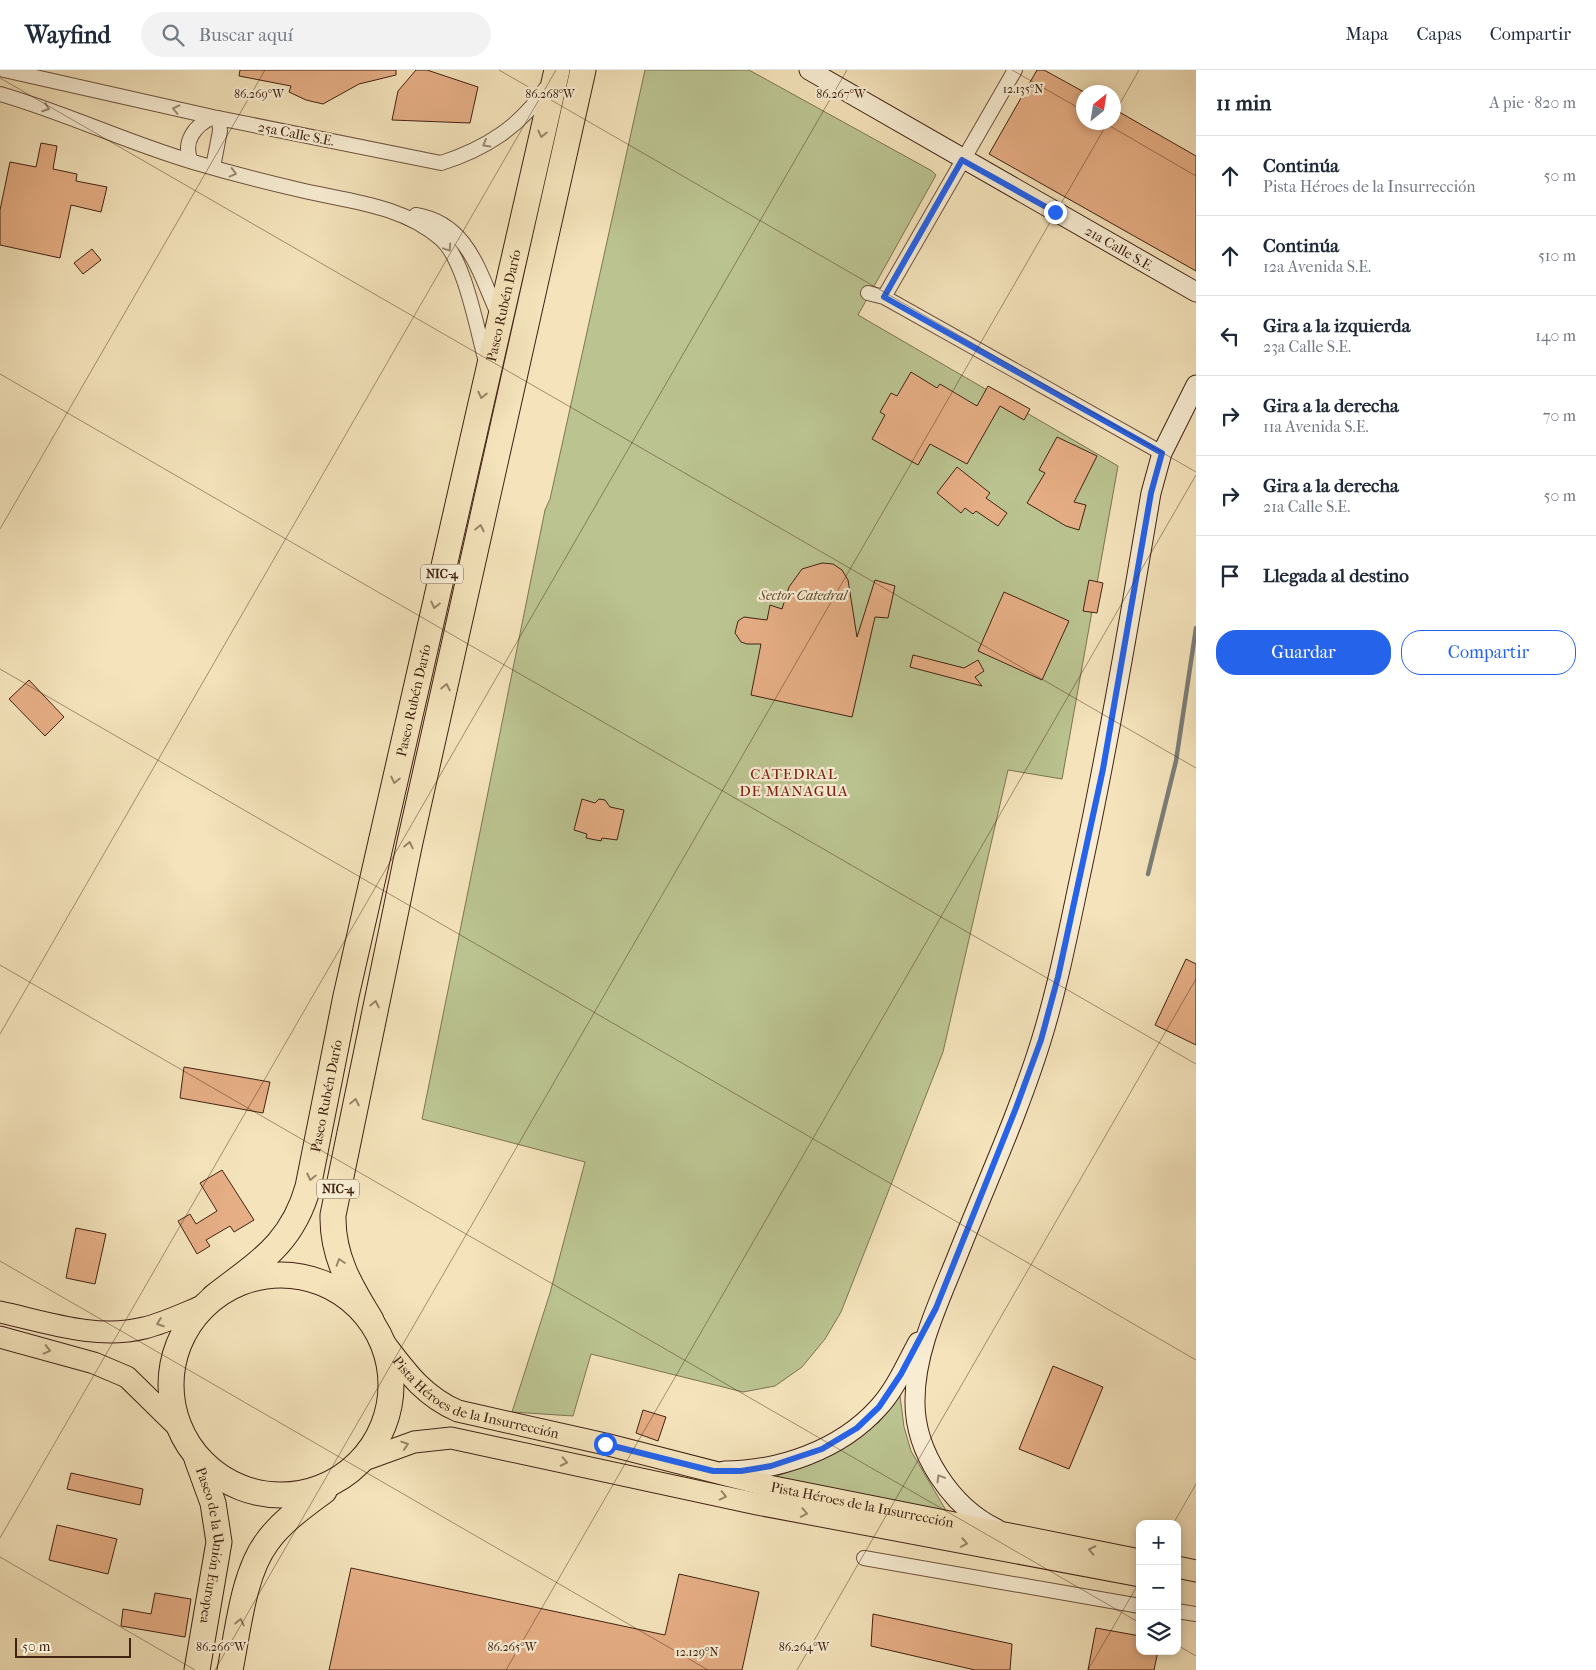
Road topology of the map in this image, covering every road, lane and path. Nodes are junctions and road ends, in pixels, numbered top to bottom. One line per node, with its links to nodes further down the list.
1 (4, 70): 7 (street, 25a Calle S.E., one-way to 1)
2 (583, 70): 8 (highway, Paseo Rubén Darío / NIC-4)
3 (809, 70): 9 (street, 21a Calle S.E.)
4 (1014, 70): 9 (street)
5 (561, 71): 7 (street, 25a Calle S.E., one-way to 7); 8 (highway); 16 (highway, Paseo Rubén Darío / NIC-4, one-way to 16)
6 (0, 94): 10 (street, one-way to 10)
7 (216, 118): 10 (street); 11 (street)
8 (565, 143): 23 (highway, Paseo Rubén Darío / NIC-4, one-way to 8)
9 (962, 160): 13 (street, 21a Calle S.E.); 15 (street)
10 (191, 161): 11 (street)
11 (213, 167): 12 (street, one-way to 12)
12 (396, 211): 16 (street); 17 (street, one-way to 17)
13 (1196, 292)
14 (868, 293): 15 (street)
15 (884, 297): 19 (street)
16 (499, 317): 17 (highway, Paseo Rubén Darío / NIC-4)
17 (488, 370): 20 (highway, Paseo Rubén Darío / NIC-4, one-way to 20)
18 (1196, 385): 19 (street)
19 (1162, 453): 21 (street)
20 (210, 1301): 22 (main road, one-way to 22); 23 (highway, NIC-4); 25 (highway, NIC-4)
21 (936, 1308): 28 (street); 29 (street, one-way to 21)
22 (0, 1312)
23 (375, 1329): 27 (highway, NIC-4); 28 (main road, Pista Héroes de la Insurrección)
24 (0, 1337): 25 (main road, one-way to 25)
25 (180, 1429): 26 (highway, NIC-4)
26 (194, 1452): 27 (highway, NIC-4); 38 (highway, Paseo de la Unión Europea / NIC-4)
27 (351, 1468): 33 (main road, Pista Héroes de la Insurrección, one-way to 33); 39 (highway, NIC-4, one-way to 27)
28 (713, 1471): 29 (main road, Pista Héroes de la Insurrección)
29 (1002, 1532): 31 (main road, Pista Héroes de la Insurrección, one-way to 29)
30 (864, 1558): 35 (street)
31 (1136, 1559)
32 (1186, 1573): 34 (main road)
33 (1136, 1575)
34 (1196, 1586)
35 (1136, 1605)
36 (1181, 1612): 37 (street)
37 (1196, 1614)
38 (198, 1670)
39 (230, 1670)

